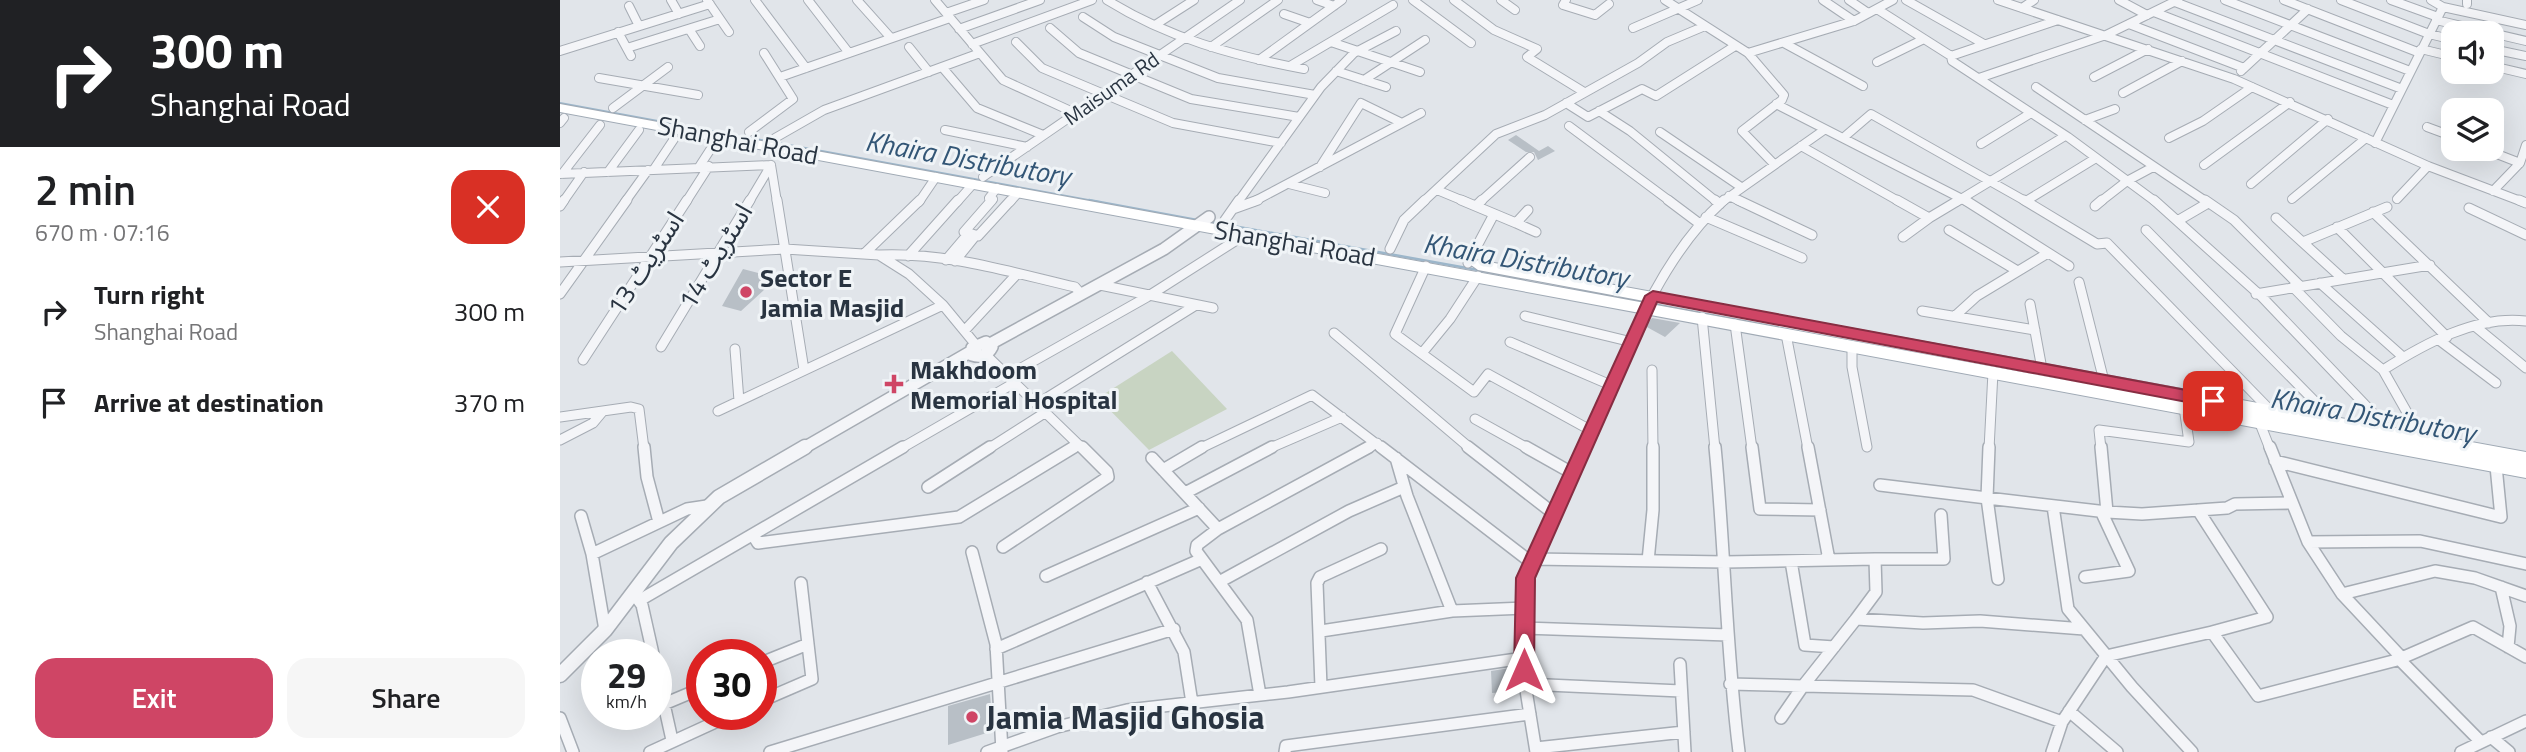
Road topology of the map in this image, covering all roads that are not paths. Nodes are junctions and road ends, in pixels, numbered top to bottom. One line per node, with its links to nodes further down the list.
1 (671, 0): 47 (street)
2 (755, 0): 112 (street)
3 (808, 0): 96 (street)
4 (857, 0): 74 (street)
5 (935, 0): 50 (street)
6 (984, 0): 50 (street)
7 (1040, 0): 66 (street)
8 (1092, 0): 35 (street)
9 (1107, 0): 59 (street)
10 (1194, 0): 59 (street)
11 (1240, 0): 72 (street, Maisuma Rd)
12 (1278, 0): 88 (street)
13 (1317, 0): 39 (street)
14 (1342, 0): 39 (street)
15 (1413, 0): 81 (street)
16 (1454, 0): 134 (street)
17 (1501, 0): 42 (street)
18 (1566, 0): 36 (street)
19 (1665, 0): 43 (street)
20 (1698, 0): 43 (street)
21 (1823, 0): 55 (street)
22 (1849, 0): 46 (street)
23 (1893, 0): 44 (street)
24 (1906, 0): 84 (street)
25 (1998, 0): 41 (street)
26 (2034, 0): 41 (street)
27 (2119, 0): 49 (street)
28 (2225, 0): 60 (street)
29 (2284, 0): 45 (street)
30 (2341, 0): 70 (street)
31 (2391, 0): 54 (street)
32 (2431, 0): 40 (street)
33 (2177, 1): 49 (street); 77 (street)
34 (709, 2): 47 (street); 52 (street)
35 (1076, 3): 83 (street)
36 (1609, 4)
37 (1393, 5): 80 (street)
38 (629, 6): 61 (street)
39 (1334, 6): 56 (street)
40 (2443, 7): 54 (street); 58 (street)
41 (2022, 8): 53 (street)
42 (1515, 9)
43 (1679, 9): 62 (street); 64 (street)
44 (1877, 9): 46 (street); 75 (street)
45 (2308, 9): 60 (street); 93 (street)
46 (1868, 13): 55 (street)
47 (679, 14): 61 (street)
48 (1284, 14): 56 (street)
49 (2150, 14): 57 (street); 100 (street)
50 (948, 15): 66 (street); 74 (street)
51 (1083, 17): 99 (street)
52 (720, 19): 65 (street); 69 (street)
53 (2058, 19): 71 (street); 84 (street)
54 (2437, 19): 70 (street); 78 (street)
55 (1854, 20): 82 (street)
56 (1310, 23): 105 (street)
57 (2129, 24): 71 (street); 113 (street)
58 (2526, 24)
59 (1156, 25): 72 (street)
60 (2290, 25): 77 (street); 117 (street)
61 (639, 26): 68 (street)
62 (1705, 26): 85 (street); 134 (street)
63 (1050, 28): 120 (street)
64 (1633, 28)
65 (689, 29): 86 (street); 89 (street)
66 (960, 29): 83 (street)
67 (1395, 31): 92 (street)
68 (618, 32): 89 (street); 91 (street)
69 (729, 32)
70 (2429, 34): 73 (street); 93 (street)
71 (2106, 35): 90 (street); 125 (street)
72 (1186, 37): 88 (street); 99 (street, Maisuma Rd)
73 (2441, 37)
74 (891, 38): 96 (street)
75 (1924, 39): 103 (street); 108 (street)
76 (1425, 40): 107 (street)
77 (2272, 40): 100 (street); 133 (street)
78 (2526, 41)
79 (1016, 42): 136 (street)
80 (1331, 42): 92 (street); 109 (street)
81 (1471, 43)
82 (1784, 43): 98 (street); 129 (street)
83 (972, 44): 97 (street)
84 (1984, 44): 103 (street)
85 (1735, 46): 98 (street); 146 (street)
86 (701, 47)
87 (909, 47): 118 (street)
88 (1211, 47): 105 (street)
89 (627, 48): 102 (street)
90 (2148, 50): 106 (street); 123 (street)
91 (560, 51)
92 (1358, 51): 107 (street); 116 (street)
93 (2421, 51): 101 (street); 117 (street)
94 (2504, 51): 104 (street)
95 (764, 53): 122 (street)
96 (849, 53): 112 (street)
97 (980, 53): 111 (street); 147 (street)
98 (1748, 53): 142 (street)
99 (1160, 55): 120 (street, Maisuma Rd); 138 (street)
100 (2257, 55): 113 (street); 143 (street)
101 (2441, 55)
102 (631, 56)
103 (1951, 56): 125 (street)
104 (2526, 56)
105 (1259, 60): 109 (street)
106 (2182, 61): 126 (street); 135 (street)
107 (1392, 62): 119 (street); 127 (street)
108 (1877, 62)
109 (1290, 66): 114 (street)
110 (668, 67): 128 (street)
111 (942, 67): 118 (street); 165 (street)
112 (806, 68): 122 (street)
113 (2244, 68): 126 (street)
114 (1304, 69)
115 (2504, 69): 121 (street)
116 (1336, 71): 127 (street); 138 (street)
117 (2410, 71): 133 (street)
118 (929, 72): 171 (street)
119 (1420, 72)
120 (1132, 74): 136 (street, Maisuma Rd); 151 (street)
121 (2526, 74)
122 (780, 77): 161 (street)
123 (2094, 77)
124 (599, 78): 128 (street)
125 (1979, 78): 149 (street)
126 (2234, 79): 132 (street)
127 (1364, 80): 130 (street)
128 (642, 86): 137 (street); 144 (street)
129 (1863, 86)
130 (1386, 87)
131 (2036, 87): 152 (street)
132 (2252, 87): 140 (street); 168 (street)
133 (2402, 89): 143 (street)
134 (1584, 92): 141 (street)
135 (2123, 93)
136 (1102, 94): 147 (street, Maisuma Rd); 172 (street)
137 (698, 95)
138 (1315, 95): 151 (street)
139 (560, 99): 144 (main road, Shanghai Road)
140 (2290, 102): 153 (street); 185 (street)
141 (1566, 103): 146 (street); 201 (street)
142 (1776, 104): 160 (street); 183 (street)
143 (2393, 106): 173 (street)
144 (613, 108): 164 (main road, Shanghai Road)
145 (2115, 108): 152 (street)
146 (1599, 111): 213 (street)
147 (1075, 113): 165 (street, Maisuma Rd)
148 (1421, 113): 154 (street)
149 (2031, 113): 166 (street); 174 (street)
150 (561, 116): 164 (main road, Shanghai Road)
151 (1299, 117): 172 (street)
152 (2085, 120): 188 (street)
153 (2328, 120): 169 (street); 199 (street)
154 (1402, 124): 189 (street); 189 (street)
155 (600, 125): 193 (street)
156 (1569, 125): 227 (street)
157 (2427, 127): 163 (street)
158 (639, 130): 192 (street)
159 (945, 130): 177 (street)
160 (1824, 130): 167 (street); 176 (street)
161 (749, 132): 164 (main road, Shanghai Road); 171 (main road, Shanghai Road)
162 (1660, 132): 200 (street)
163 (2441, 132)
164 (727, 133): 171 (main road, Shanghai Road)
165 (1044, 135): 177 (street, Maisuma Rd)
166 (2065, 136): 181 (street); 196 (street)
167 (1843, 138): 196 (street); 207 (street)
168 (2169, 138)
169 (2366, 138): 173 (street); 208 (street)
170 (674, 139): 190 (street)
171 (777, 142): 194 (main road, Shanghai Road); 195 (main road, Shanghai Road)
172 (1280, 143): 221 (street)
173 (2375, 143): 186 (street)
174 (1980, 144)
175 (2526, 145): 182 (street)
176 (1801, 146): 183 (street); 223 (street)
177 (1027, 147): 195 (street, Maisuma Rd)
178 (710, 150): 187 (street, اسٹریٹ 13)
179 (1530, 157): 215 (street)
180 (2504, 157): 182 (street)
181 (2096, 158): 197 (street); 210 (street)
182 (2520, 163): 202 (street)
183 (1774, 164): 200 (street)
184 (771, 165): 187 (street); 239 (street); 241 (street, اسٹریٹ 14)
185 (2204, 165)
186 (2428, 166): 202 (street); 209 (street)
187 (704, 167): 190 (street); 245 (street, اسٹریٹ 13)
188 (2153, 167): 197 (street); 211 (street)
189 (1320, 168): 198 (street)
190 (651, 170): 192 (street); 249 (street)
191 (584, 172): 192 (street); 193 (street); 214 (street)
192 (608, 172)
193 (561, 174)
194 (936, 177): 195 (main road, Shanghai Road); 242 (street)
195 (978, 180): 204 (main road, Shanghai Road); 226 (main road, Shanghai Road); 246 (street, Maisuma Rd)
196 (1990, 180): 207 (street); 210 (street)
197 (2127, 181): 216 (street); 225 (street)
198 (1289, 184): 203 (street); 221 (street)
199 (2251, 184)
200 (1741, 187): 205 (street)
201 (1437, 190): 215 (street); 240 (street)
202 (2493, 191): 212 (street)
203 (1325, 193)
204 (995, 194): 206 (main road, Shanghai Road); 233 (street)
205 (1729, 196): 213 (street); 235 (street)
206 (1013, 197): 226 (main road, Shanghai Road); 233 (street)
207 (1963, 199): 223 (street); 243 (street)
208 (2292, 199)
209 (2397, 199)
210 (2026, 201): 315 (street)
211 (2208, 203): 225 (street); 265 (street)
212 (2526, 203)
213 (1720, 204): 227 (street)
214 (560, 206)
215 (1476, 206): 222 (street)
216 (2095, 206)
217 (2387, 207): 220 (street)
218 (2469, 208): 236 (street)
219 (1528, 210): 228 (street)
220 (2374, 212): 229 (street); 253 (street)
221 (1229, 214): 226 (main road, Shanghai Road); 240 (main road, Shanghai Road)
222 (1494, 214): 228 (street); 252 (street)
223 (1929, 218): 237 (street)
224 (2276, 218): 238 (street)
225 (2179, 220): 266 (street)
226 (1204, 221): 234 (main road, Shanghai Road); 264 (street)
227 (1703, 221): 248 (street); 270 (street)
228 (1516, 223): 232 (street)
229 (2337, 227): 238 (street); 257 (street)
230 (1949, 230): 256 (street)
231 (2146, 230): 319 (street)
232 (1536, 232)
233 (972, 234): 250 (street)
234 (1246, 234): 255 (main road, Shanghai Road); 269 (street)
235 (1812, 235)
236 (2526, 235)
237 (1903, 237)
238 (2303, 242): 261 (street)
239 (785, 249): 241 (street); 242 (street); 301 (street)
240 (1390, 249): 252 (main road, Shanghai Road)
241 (715, 253): 245 (street); 292 (street, اسٹریٹ 14)
242 (864, 253): 244 (street)
243 (2048, 253): 254 (street); 256 (street)
244 (879, 255): 246 (street); 258 (street)
245 (648, 256): 249 (street); 298 (street, اسٹریٹ 13)
246 (908, 256): 247 (street)
247 (927, 257): 250 (street); 258 (street)
248 (1802, 258)
249 (584, 260): 251 (street); 267 (street)
250 (951, 260): 259 (street)
251 (560, 262)
252 (1468, 263): 270 (main road, Shanghai Road)
253 (2430, 265): 257 (street); 281 (street)
254 (2069, 266)
255 (1426, 267): 260 (main road, Shanghai Road); 296 (street)
256 (2016, 270): 278 (street)
257 (2382, 273): 261 (street); 288 (street)
258 (909, 274): 272 (street)
259 (1017, 274): 268 (street); 284 (street)
260 (1478, 276): 270 (main road, Shanghai Road); 296 (street)
261 (2343, 279): 263 (street)
262 (2079, 282): 306 (street)
263 (2320, 283): 265 (street); 297 (street)
264 (1100, 285): 268 (street); 269 (street)
265 (2297, 287): 266 (street); 303 (street)
266 (2256, 293): 321 (street)
267 (560, 294)
268 (1082, 294): 295 (street)
269 (1147, 298): 273 (street); 305 (street)
270 (1650, 302): 279 (main road, Shanghai Road); 290 (street); 300 (main road, Shanghai Road)
271 (2030, 304): 285 (street)
272 (943, 305): 284 (street); 301 (street)
273 (1196, 305): 274 (street); 310 (street)
274 (1213, 308)
275 (2526, 309): 280 (street)
276 (1922, 311): 278 (street)
277 (1525, 316): 290 (street)
278 (1955, 316): 285 (street)
279 (1702, 317): 282 (main road, Shanghai Road); 364 (street)
280 (2521, 319): 281 (street)
281 (2489, 323): 283 (street)
282 (1735, 324): 287 (main road, Shanghai Road); 344 (street)
283 (2476, 327): 288 (street); 299 (street)
284 (966, 329): 293 (street)
285 (2035, 330): 300 (street)
286 (1334, 332): 347 (street)
287 (1786, 334): 291 (main road, Shanghai Road); 344 (street)
288 (2443, 338): 297 (street); 307 (street)
289 (1510, 342): 308 (street)
290 (1632, 342): 308 (street)
291 (1852, 346): 304 (main road, Shanghai Road); 326 (street)
292 (660, 347)
293 (973, 348): 295 (street); 341 (street)
294 (735, 349): 309 (street)
295 (988, 349): 305 (street)
296 (1423, 352): 320 (street)
297 (2403, 357): 303 (street)
298 (583, 360)
299 (2526, 368)
300 (2042, 369): 306 (main road, Shanghai Road)
301 (804, 370): 309 (street)
302 (1653, 370): 362 (street)
303 (2383, 370): 322 (street)
304 (1993, 372): 311 (main road, Shanghai Road); 339 (street)
305 (1013, 378): 310 (street); 352 (street)
306 (2104, 381): 315 (main road, Shanghai Road)
307 (2496, 383)
308 (1613, 386): 320 (street)
309 (739, 401): 313 (street)
310 (1037, 404): 314 (street)
311 (2184, 407): 315 (main road, Shanghai Road); 346 (street)
312 (603, 411): 316 (street); 323 (street); 350 (street)
313 (718, 411)
314 (1046, 412): 325 (street); 337 (street)
315 (2265, 416): 319 (main road, Shanghai Road); 330 (street); 331 (main road, Shanghai Road)
316 (560, 417)
317 (1342, 417): 324 (street); 332 (street); 338 (street)
318 (1475, 419): 334 (street)
319 (2337, 424): 321 (main road, Shanghai Road)
320 (1592, 431): 334 (street)
321 (2394, 434): 322 (main road, Shanghai Road)
322 (2422, 439): 329 (main road, Shanghai Road)
323 (560, 440)
324 (1377, 443): 328 (street); 351 (street)
325 (1078, 445): 352 (street); 354 (street)
326 (1867, 447)
327 (1152, 457): 332 (street)
328 (1396, 458): 336 (street); 361 (street)
329 (2526, 458)
330 (2275, 461): 331 (street); 340 (street)
331 (2496, 466): 333 (main road, Shanghai Road)
332 (1163, 470): 338 (street)
333 (2526, 471)
334 (1572, 473): 347 (street)
335 (1880, 485): 339 (street)
336 (1404, 486): 370 (street); 377 (street)
337 (928, 487)
338 (1185, 494): 343 (street)
339 (1987, 498): 342 (street); 368 (street)
340 (2292, 503): 345 (street); 353 (street)
341 (707, 506): 350 (street); 375 (street)
342 (2053, 506): 346 (street); 381 (street)
343 (1199, 508): 351 (street); 366 (street)
344 (1820, 510): 360 (street)
345 (2198, 510): 346 (street); 384 (street)
346 (2104, 512): 367 (street)
347 (1553, 513): 361 (street)
348 (1941, 515): 359 (street)
349 (581, 516): 357 (street)
350 (659, 522): 357 (street)
351 (1218, 529): 358 (street)
352 (753, 535): 375 (street)
353 (2308, 542): 365 (street); 373 (street)
354 (1003, 547)
355 (1381, 549): 383 (street)
356 (972, 552): 390 (street)
357 (592, 554): 382 (street)
358 (1202, 559): 369 (street); 370 (street)
359 (1875, 559): 360 (street); 378 (street)
360 (1829, 560): 363 (street)
361 (1532, 561): 362 (street); 376 (street)
362 (1648, 561): 364 (street)
363 (1791, 561): 364 (street); 388 (street)
364 (1725, 562): 385 (street)
365 (2526, 564)
366 (1046, 576)
367 (2085, 577)
368 (1998, 579)
369 (1147, 582): 380 (street); 390 (street)
370 (1219, 582): 405 (street)
371 (802, 583): 387 (street)
372 (2501, 587): 373 (street); 374 (street); 389 (street)
373 (2342, 594): 393 (street)
374 (2526, 596)
375 (636, 597): 382 (street); 386 (street)
376 (1525, 608): 377 (street); 379 (street)
377 (1452, 611): 383 (street)
378 (1856, 619): 381 (street); 388 (street)
379 (1524, 628): 385 (street); 395 (street)
380 (1174, 629): 398 (street); 406 (street)
381 (2084, 629): 391 (street)
382 (605, 630): 397 (street)
383 (1321, 631): 402 (street)
384 (2212, 632): 391 (street); 393 (street)
385 (1728, 635): 400 (street)
386 (649, 639)
387 (808, 644): 392 (street); 404 (street)
388 (1834, 647): 401 (street)
389 (2508, 647): 393 (street); 394 (street)
390 (996, 649): 398 (street)
391 (2106, 656): 408 (street); 420 (street)
392 (777, 657)
393 (2400, 657): 417 (street)
394 (2526, 657)
395 (1524, 658): 399 (street); 402 (street)
396 (1679, 664): 403 (street)
397 (560, 675)
398 (998, 684): 418 (street); 423 (street)
399 (1525, 684): 403 (street); 407 (street)
400 (1730, 684): 401 (street); 427 (street)
401 (1803, 686): 408 (street); 410 (street)
402 (1321, 687): 405 (street)
403 (1681, 691): 414 (street)
404 (777, 694)
405 (1260, 695): 406 (street)
406 (1192, 703): 418 (street)
407 (1530, 714): 419 (street); 425 (street)
408 (2065, 716): 428 (street); 429 (street)
409 (560, 718): 415 (street)
410 (1781, 718)
411 (2526, 720): 417 (street)
412 (670, 730): 416 (street)
413 (695, 730): 416 (street)
414 (1684, 732): 419 (street); 426 (street)
415 (564, 739): 421 (street)
416 (672, 740): 422 (street)
417 (2486, 740): 430 (street); 431 (street)
418 (1002, 749): 424 (street)
419 (1536, 750)
420 (2191, 751)
421 (573, 752)
422 (650, 752)
423 (770, 752)
424 (987, 752)
425 (1285, 752)
426 (1685, 752)
427 (1739, 752)
428 (2052, 752)
429 (2117, 752)
430 (2461, 752)
431 (2509, 752)

